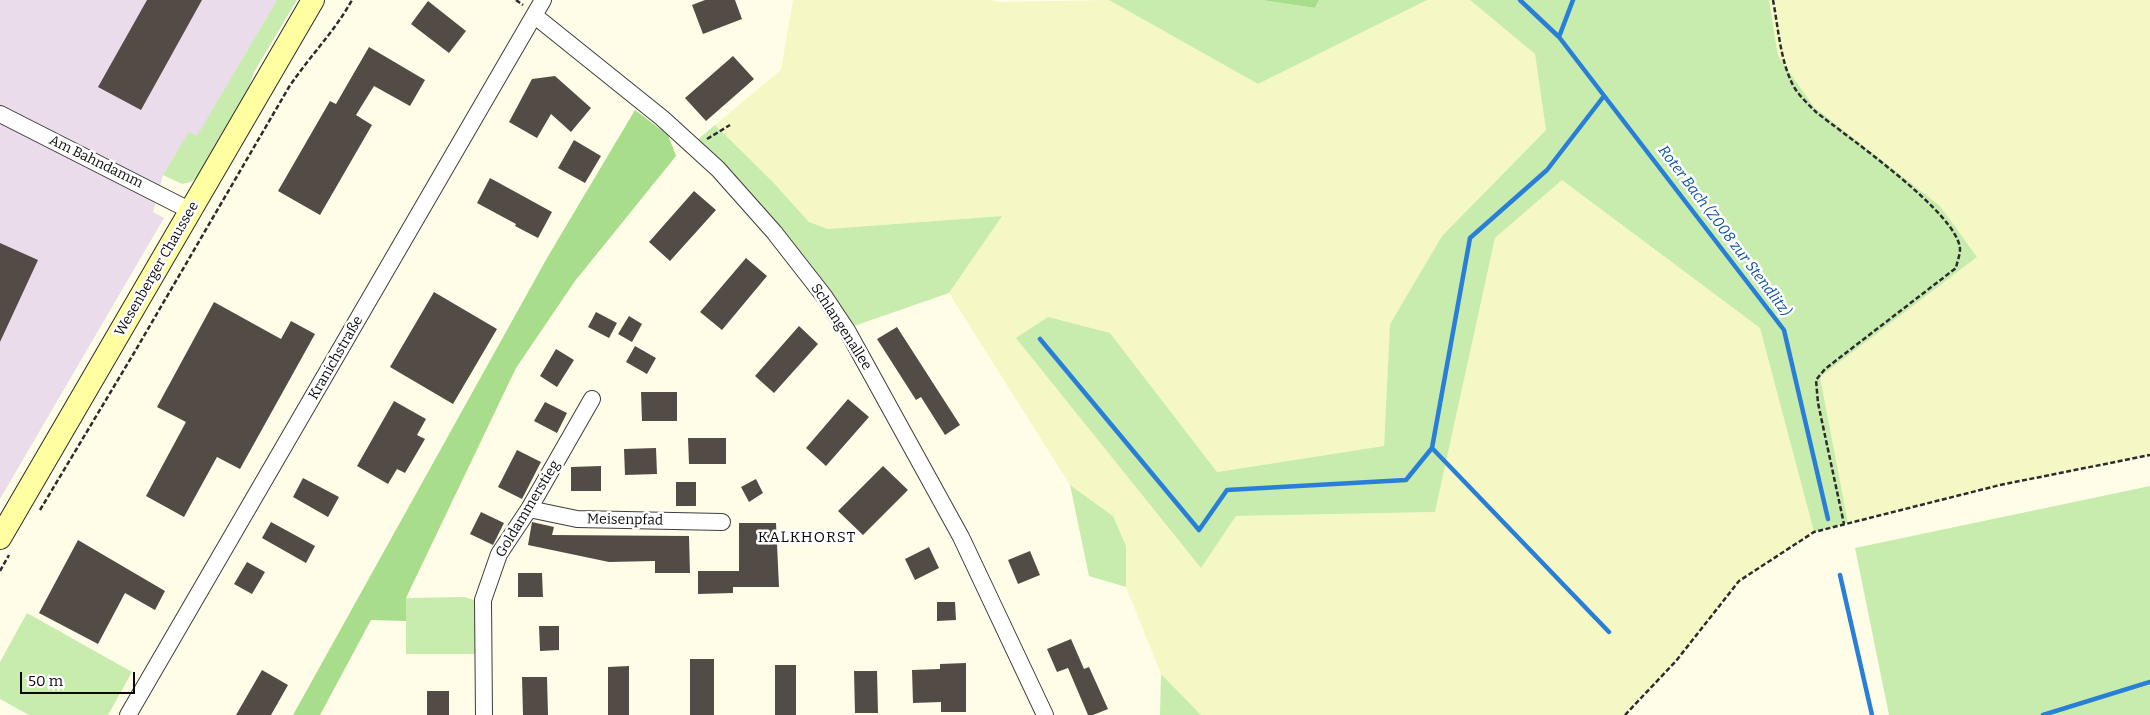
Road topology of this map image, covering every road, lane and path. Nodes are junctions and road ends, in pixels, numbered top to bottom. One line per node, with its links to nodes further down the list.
1 (313, 0): 9 (main road, Wesenberger Chaussee)
2 (352, 0): 13 (path)
3 (543, 0): 5 (street, Kranichstraße)
4 (1773, 0): 15 (path)
5 (535, 16): 18 (street, Kranichstraße); 20 (street, Schlangenallee)
6 (0, 114): 9 (street, Am Bahndamm)
7 (730, 125): 8 (path)
8 (717, 132)
9 (191, 211): 16 (main road, Wesenberger Chaussee)
10 (592, 399): 12 (street, Goldammerstieg)
11 (2150, 455): 15 (path)
12 (529, 509): 14 (street, Meisenpfad); 19 (street, Goldammerstieg)
13 (36, 516)
14 (722, 522)
15 (1844, 524): 21 (path)
16 (6, 544): 17 (path)
17 (0, 571)
18 (128, 715)
19 (484, 715)
20 (1045, 715)
21 (1625, 715)

